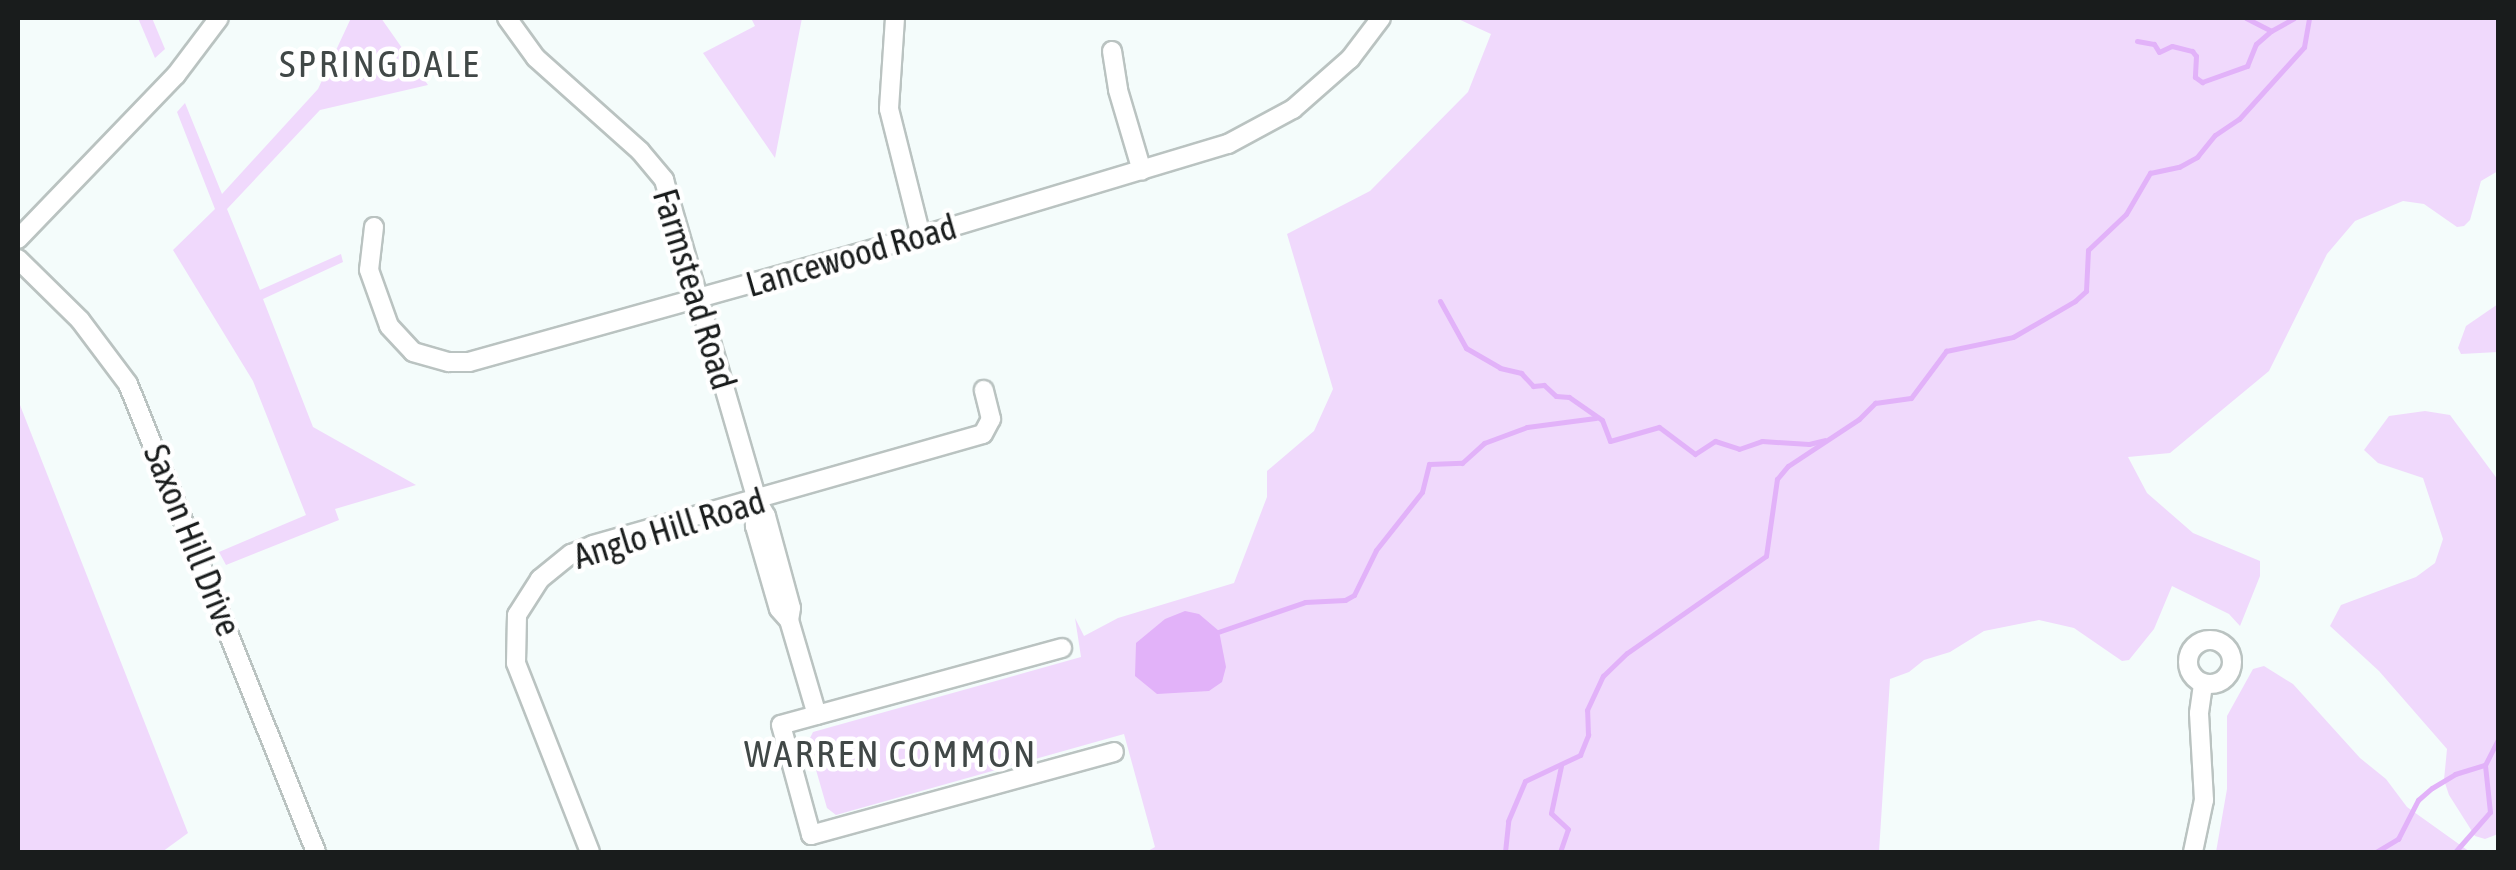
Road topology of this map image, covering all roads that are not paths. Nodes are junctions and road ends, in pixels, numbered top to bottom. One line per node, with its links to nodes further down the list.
1 (219, 18): 9 (street)
2 (507, 18): 11 (street, Farmstead Road)
3 (896, 18): 8 (street)
4 (1380, 18): 6 (street, Lancewood Road)
5 (1112, 52): 6 (street)
6 (1142, 171): 8 (street, Lancewood Road)
7 (374, 227): 11 (street, Lancewood Road)
8 (922, 236): 11 (street, Lancewood Road)
9 (18, 239)
10 (18, 259): 18 (street, Saxon Hill Drive)
11 (701, 298): 13 (street, Farmstead Road)
12 (984, 390): 13 (street, Anglo Hill Road)
13 (757, 501): 16 (street, Farmstead Road); 19 (street, Anglo Hill Road)
14 (1062, 648): 16 (street)
15 (2203, 683): 20 (street)
16 (817, 715): 17 (street)
17 (1114, 752)
18 (316, 852)
19 (590, 852)
20 (2193, 852)

